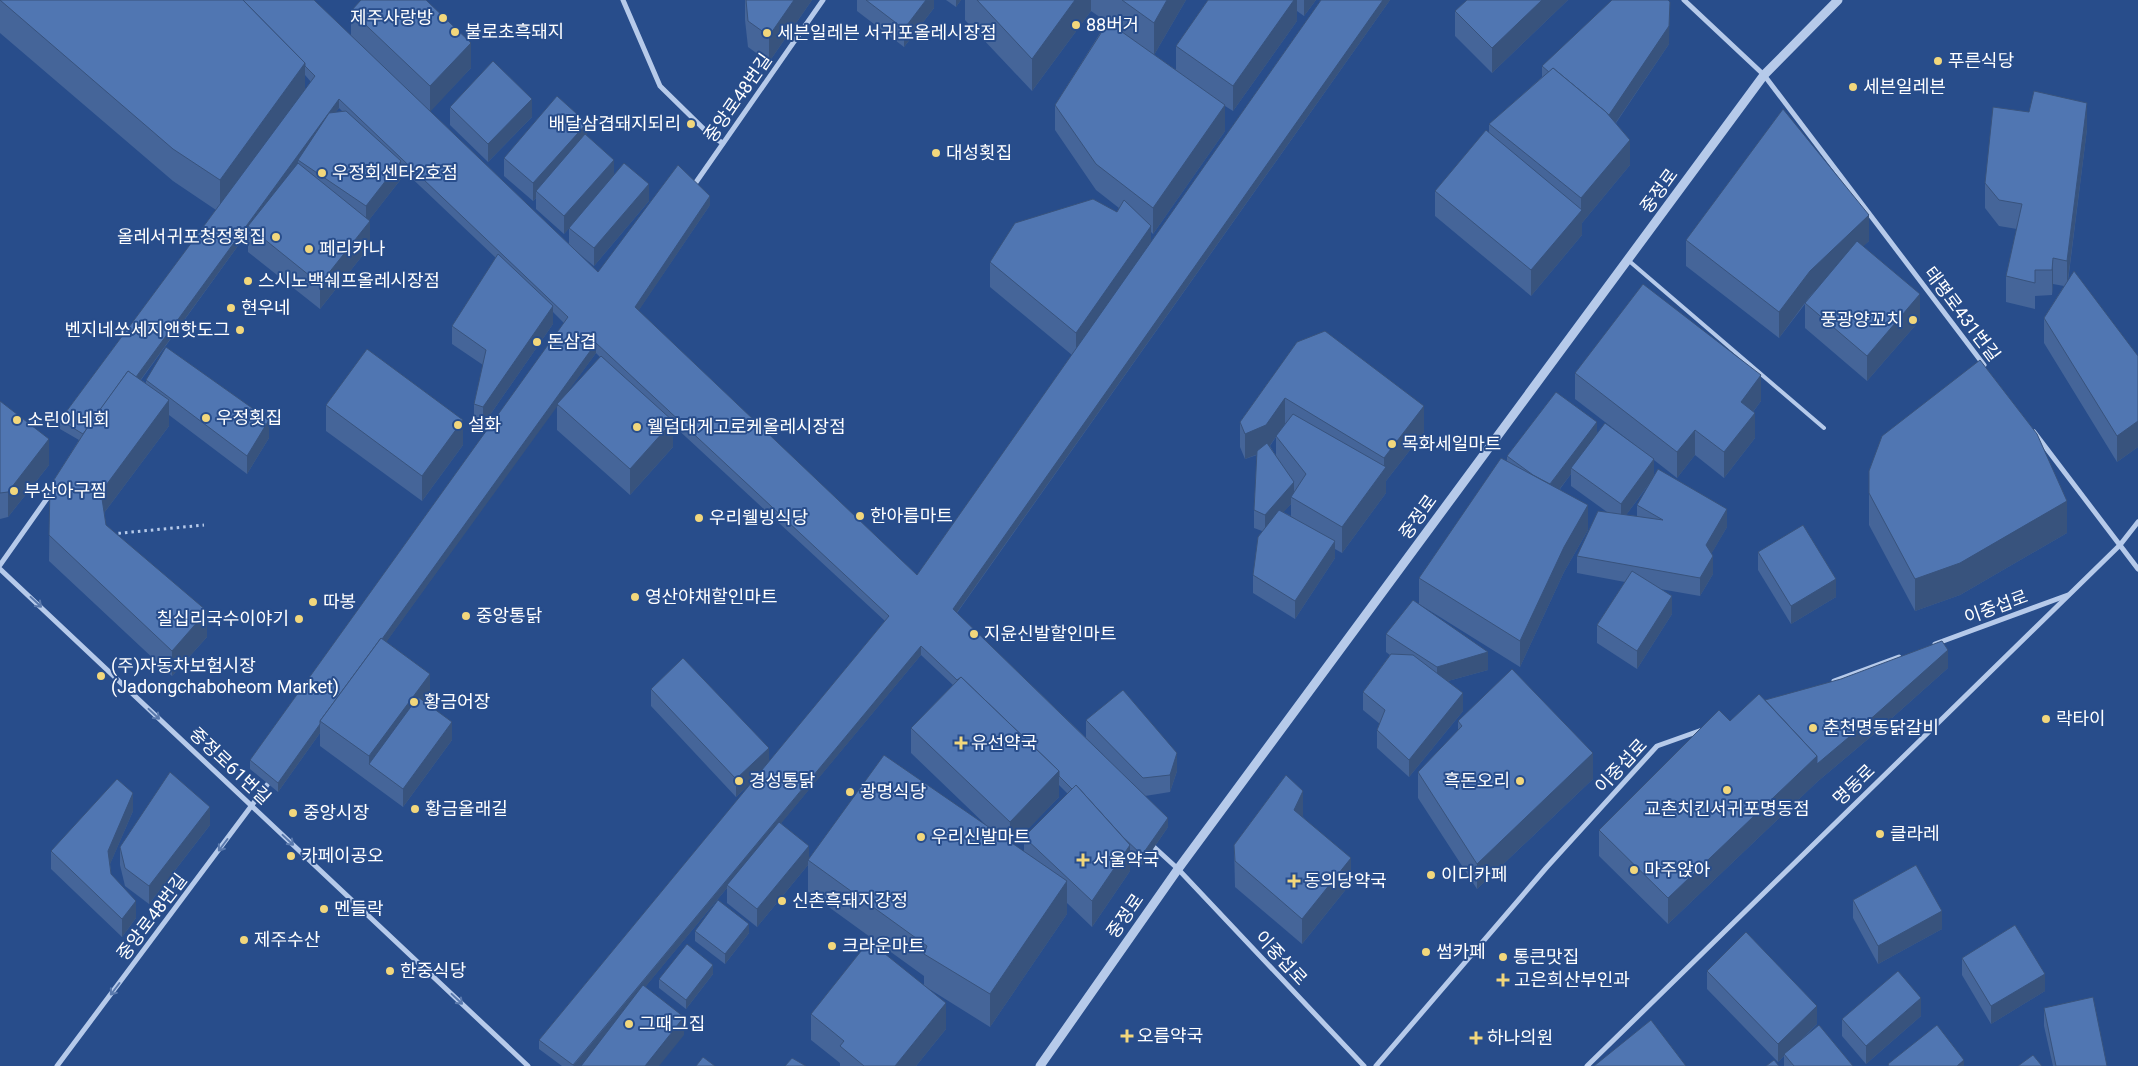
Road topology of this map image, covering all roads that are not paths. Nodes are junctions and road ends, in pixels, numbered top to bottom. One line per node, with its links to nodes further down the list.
1 (623, 0): 6 (street)
2 (823, 0): 6 (street, 중앙로48번길)
3 (1684, 0): 5 (street, 태평로431번길)
4 (1838, 0): 5 (street, 중정로)
5 (1764, 75): 8 (street, 중정로); 9 (street, 태평로431번길)
6 (723, 143): 7 (street, 중앙로48번길)
7 (691, 188)
8 (1628, 260): 11 (lane); 25 (street, 중정로)
9 (1987, 370)
10 (2029, 425): 14 (street)
11 (1824, 428)
12 (56, 485): 15 (street)
13 (2138, 522): 14 (street, 명동로)
14 (2120, 544): 16 (street); 17 (street, 명동로)
15 (0, 567): 23 (street, 중정로61번길, one-way to 23)
16 (2138, 569)
17 (2068, 595): 18 (street, 이중섭로); 31 (street, 명동로)
18 (1928, 646)
19 (1909, 653): 20 (street)
20 (1825, 684)
21 (1704, 729): 30 (street, 이중섭로)
22 (268, 785): 23 (street, 중앙로48번길)
23 (252, 806): 26 (street, 중앙로48번길, one-way to 26); 27 (street, 중정로61번길, one-way to 27)
24 (1154, 847): 25 (street, 이중섭로)
25 (1178, 869): 28 (street, 중정로); 29 (street, 이중섭로)
26 (57, 1066)
27 (528, 1066)
28 (1040, 1066)
29 (1364, 1066)
30 (1376, 1066)
31 (1587, 1066)

